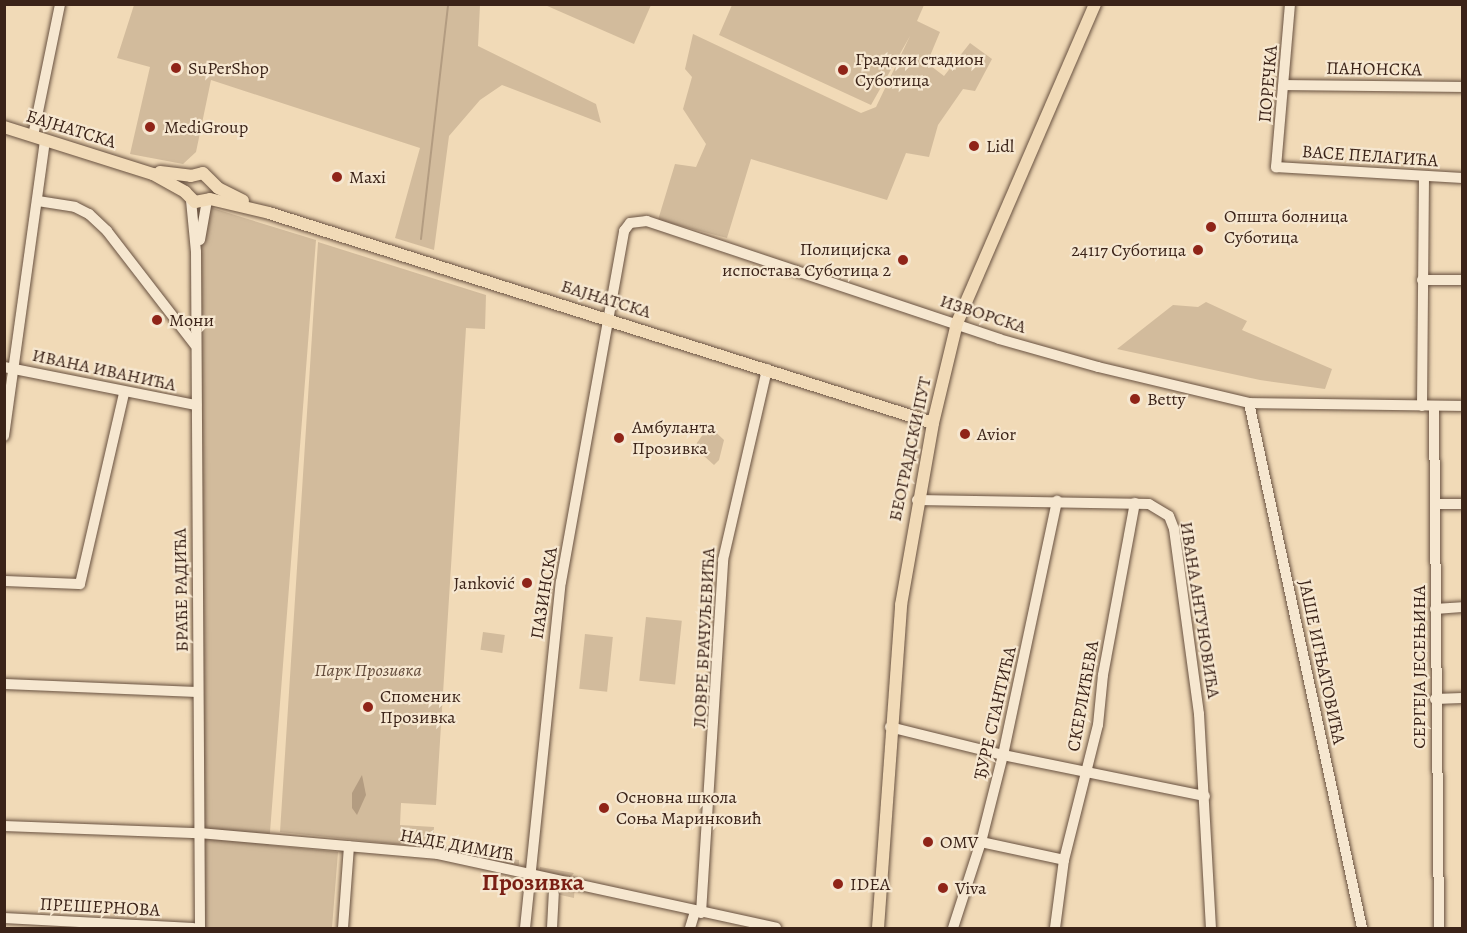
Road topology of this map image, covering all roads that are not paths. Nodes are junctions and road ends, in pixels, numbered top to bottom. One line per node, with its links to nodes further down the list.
1 (60, 4): 7 (street)
2 (1095, 4): 22 (main road, БЕОГРАДСКИ ПУТ)
3 (1290, 4): 4 (street, ПОРЕЧКА)
4 (1285, 85): 5 (street, ПАНОНСКА); 9 (street, ПОРЕЧКА)
5 (1462, 87)
6 (4, 127): 7 (main road, БАЈНАТСКА)
7 (39, 138): 8 (main road, БАЈНАТСКА); 16 (street)
8 (127, 165): 10 (main road, БАЈНАТСКА); 14 (main road, БАЈНАТСКА)
9 (1276, 167): 11 (street, ВАСЕ ПЕЛАГИЋА)
10 (190, 176): 13 (main road, БАЈНАТСКА); 14 (main road)
11 (1424, 177): 12 (street, ВАСЕ ПЕЛАГИЋА); 19 (street)
12 (1462, 178)
13 (214, 184): 15 (main road); 17 (main road, БАЈНАТСКА)
14 (188, 196): 15 (main road, БАЈНАТСКА); 18 (street, БРАЋЕ РАДИЋА)
15 (208, 200): 17 (main road, БАЈНАТСКА); 18 (street, БРАЋЕ РАДИЋА)
16 (38, 201): 23 (street); 24 (street)
17 (269, 213): 21 (main road, БАЈНАТСКА)
18 (196, 252): 23 (street, БРАЋЕ РАДИЋА)
19 (1422, 280): 20 (street); 29 (street)
20 (1462, 280)
21 (611, 319): 22 (street, ИЗВОРСКА); 25 (main road, БАЈНАТСКА); 55 (street, ПАЗИНСКА)
22 (957, 323): 27 (street, ИЗВОРСКА); 32 (main road, БЕОГРАДСКИ ПУТ)
23 (195, 345): 28 (street, БРАЋЕ РАДИЋА)
24 (9, 368): 26 (street, ИВАНА ИВАНИЋА); 33 (street)
25 (767, 369): 32 (main road, БАЈНАТСКА); 57 (street, ЛОВРЕ БРАЧУЉЕВИЋА)
26 (124, 393): 28 (street, ИВАНА ИВАНИЋА); 39 (street)
27 (1249, 403): 29 (street, ИЗВОРСКА); 70 (street, ЈАШЕ ИГЊАТОВИЋА)
28 (196, 405): 43 (street, БРАЋЕ РАДИЋА)
29 (1422, 406): 30 (street, ИЗВОРСКА)
30 (1434, 406): 31 (street, ИЗВОРСКА); 37 (street, СЕРГЕЈА ЈЕСЕЊИНА)
31 (1462, 406)
32 (933, 423): 34 (main road, БЕОГРАДСКИ ПУТ)
33 (4, 435)
34 (917, 500): 35 (street, ИВАНА АНТУНОВИЋА); 46 (main road, БЕОГРАДСКИ ПУТ)
35 (1057, 501): 36 (street, ИВАНА АНТУНОВИЋА); 47 (street, ЂУРЕ СТАНТИЋА)
36 (1135, 503): 48 (street, СКЕРЛИЋЕВА); 49 (street, ИВАНА АНТУНОВИЋА)
37 (1436, 504): 38 (street); 41 (street, СЕРГЕЈА ЈЕСЕЊИНА)
38 (1462, 504)
39 (4, 581)
40 (1462, 607): 41 (street)
41 (1435, 609): 45 (street, СЕРГЕЈА ЈЕСЕЊИНА)
42 (4, 684): 43 (street)
43 (198, 692): 51 (street, БРАЋЕ РАДИЋА)
44 (1462, 698): 45 (street)
45 (1435, 699): 71 (street, СЕРГЕЈА ЈЕСЕЊИНА)
46 (890, 727): 47 (street); 66 (main road, БЕОГРАДСКИ ПУТ)
47 (1003, 755): 48 (street); 52 (street, ЂУРЕ СТАНТИЋА)
48 (1086, 772): 49 (street); 54 (street, СКЕРЛИЋЕВА)
49 (1205, 796): 69 (street, ИВАНА АНТУНОВИЋА)
50 (4, 826): 51 (street, НАДЕ ДИМИЋ)
51 (199, 833): 53 (street, НАДЕ ДИМИЋ); 60 (street, БРАЋЕ РАДИЋА)
52 (981, 842): 54 (street); 67 (street, ЂУРЕ СТАНТИЋА)
53 (349, 846): 55 (street, НАДЕ ДИМИЋ); 61 (street)
54 (1064, 860): 68 (street, СКЕРЛИЋЕВА)
55 (529, 874): 57 (street, НАДЕ ДИМИЋ); 62 (street, ПАЗИНСКА)
56 (554, 894): 63 (street)
57 (698, 912): 64 (street, ЛОВРЕ БРАЧУЉЕВИЋА); 65 (street, НАДЕ ДИМИЋ)
58 (4, 918): 59 (street, ПРЕШЕРНОВА)
59 (193, 928)
60 (200, 928)
61 (343, 928)
62 (525, 928)
63 (552, 928)
64 (690, 928)
65 (776, 928)
66 (878, 928)
67 (953, 928)
68 (1055, 928)
69 (1211, 928)
70 (1362, 928)
71 (1439, 928)

